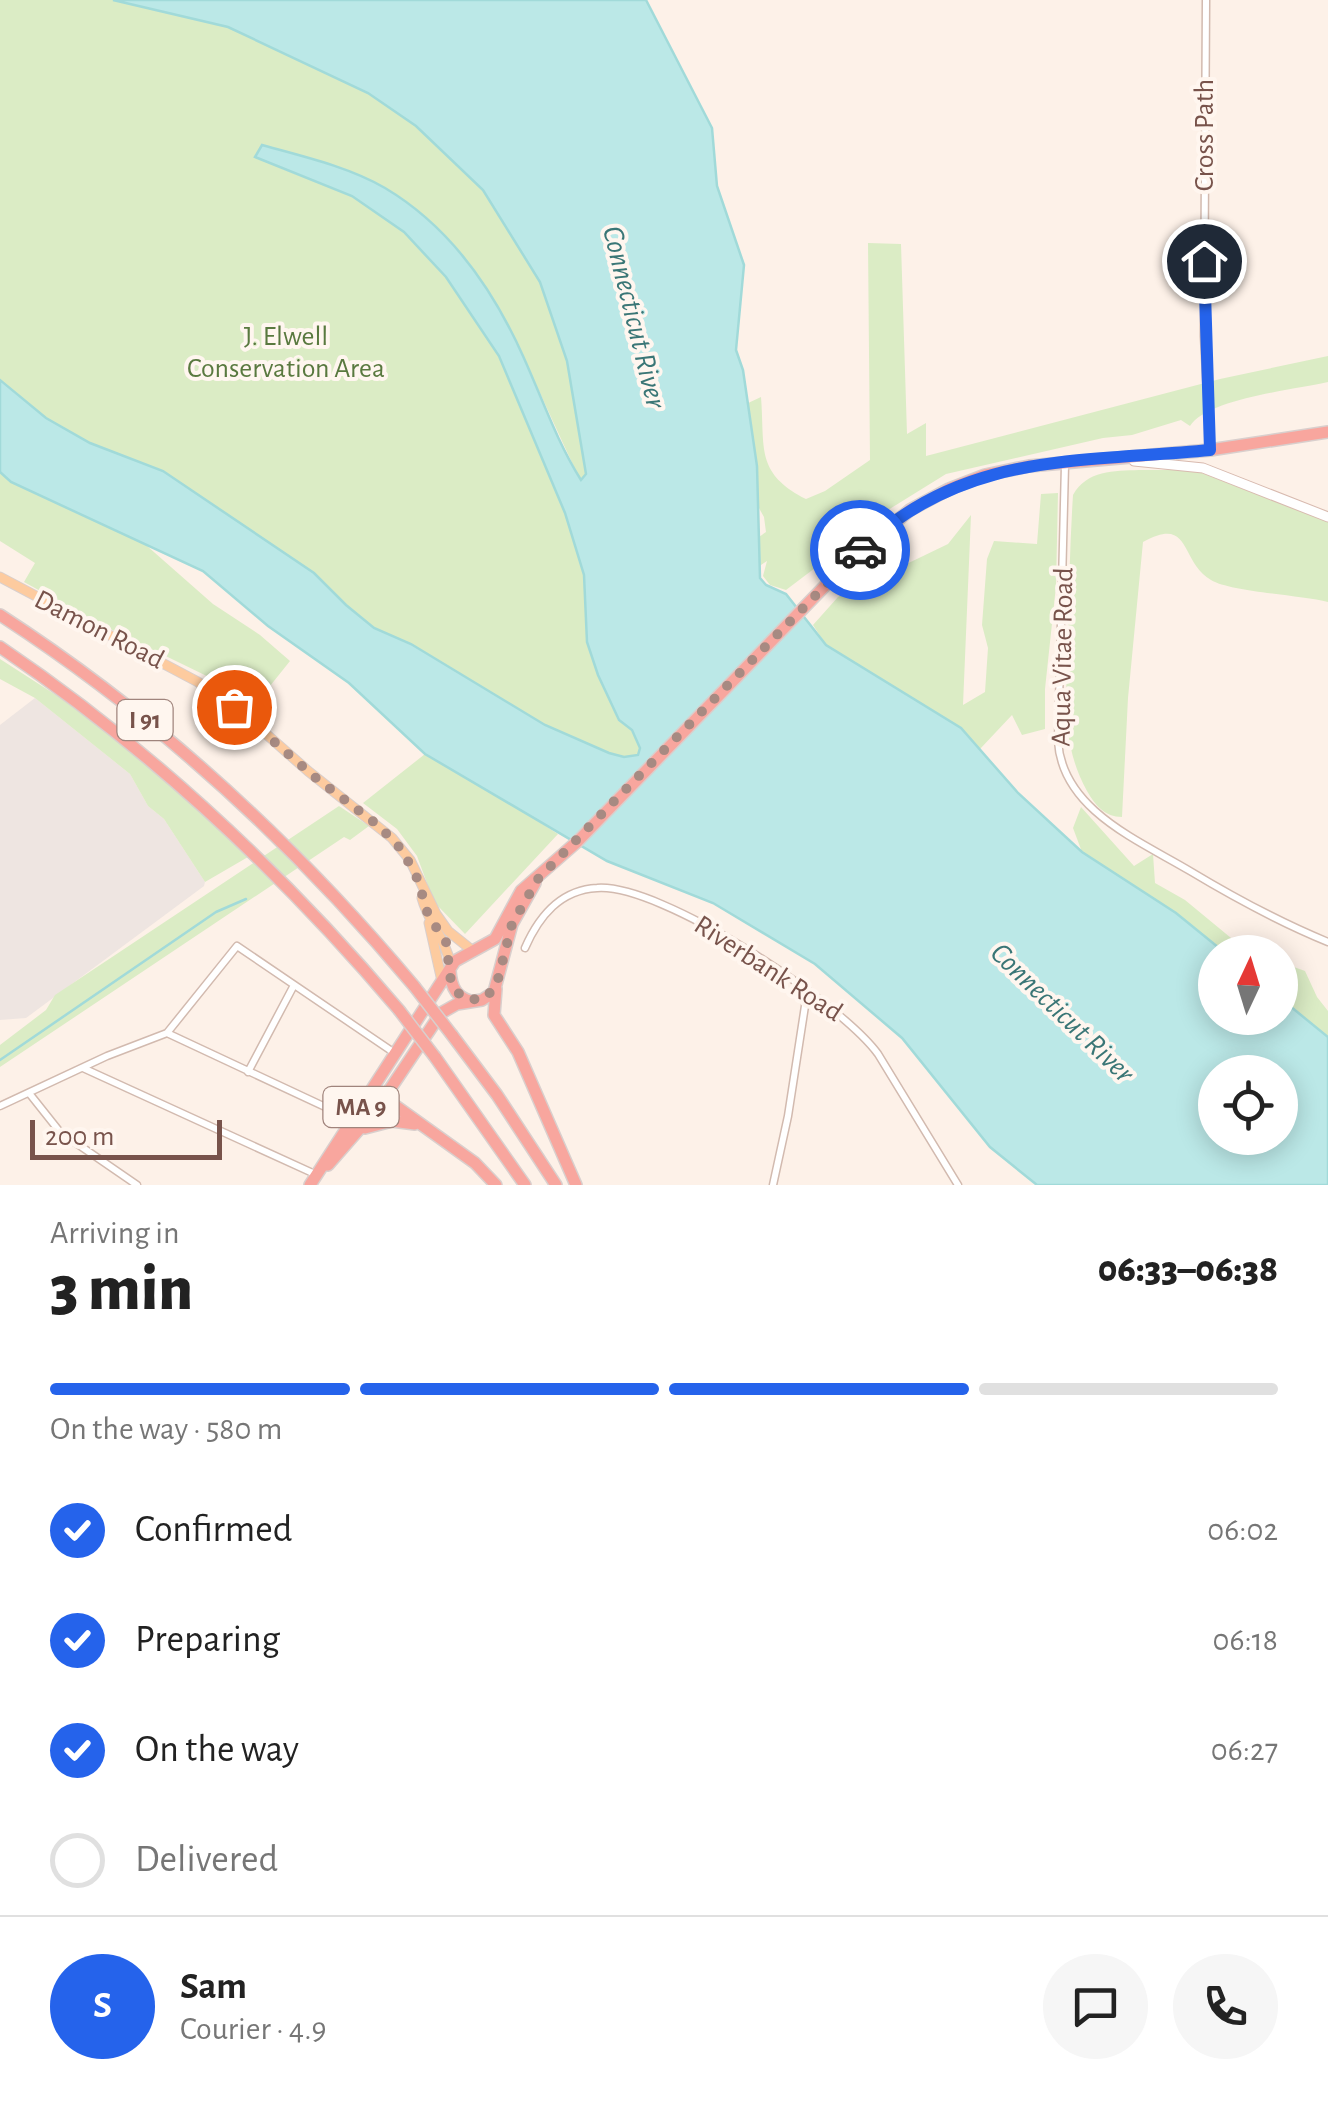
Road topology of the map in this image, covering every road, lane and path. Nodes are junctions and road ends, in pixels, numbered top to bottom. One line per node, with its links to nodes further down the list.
1 (1206, 0): 3 (street, Cross Path)
2 (1326, 432): 3 (highway)
3 (1210, 450): 4 (highway)
4 (1111, 460): 5 (highway); 6 (main road)
5 (1065, 464): 10 (highway); 13 (street, Aqua Vitae Road)
6 (1328, 517)
7 (0, 577): 11 (main road, Damon Road)
8 (0, 615): 37 (highway, I 91, bridge)
9 (0, 647): 36 (highway, I 91, bridge)
10 (538, 879): 15 (highway); 17 (highway)
11 (418, 880): 12 (main road, Damon Road); 15 (main road, Damon Road)
12 (428, 915): 16 (main road, Damon Road); 18 (main road, Damon Road)
13 (1328, 942)
14 (526, 948): 21 (street, Riverbank Road)
15 (473, 952): 16 (highway); 17 (highway)
16 (450, 968): 18 (highway, MA 9); 22 (highway)
17 (499, 971): 20 (highway)
18 (442, 983): 24 (highway, MA 9)
19 (293, 987): 23 (street); 24 (street); 26 (street)
20 (496, 987): 22 (highway); 38 (highway)
21 (807, 993): 39 (street); 40 (street, Riverbank Road)
22 (472, 1001): 29 (highway, MA 9)
23 (167, 1032): 25 (street); 26 (street)
24 (397, 1055): 27 (highway, MA 9)
25 (82, 1068): 28 (street); 33 (street)
26 (248, 1072): 31 (street)
27 (384, 1074): 29 (highway); 31 (highway, MA 9)
28 (30, 1094): 30 (street); 34 (street)
29 (384, 1100): 31 (highway, MA 9); 32 (highway)
30 (0, 1106)
31 (357, 1124): 32 (highway); 33 (highway, MA 9)
32 (425, 1127): 35 (highway)
33 (314, 1180)
34 (137, 1185)
35 (496, 1185)
36 (525, 1185)
37 (556, 1185)
38 (576, 1185)
39 (773, 1185)
40 (958, 1185)

